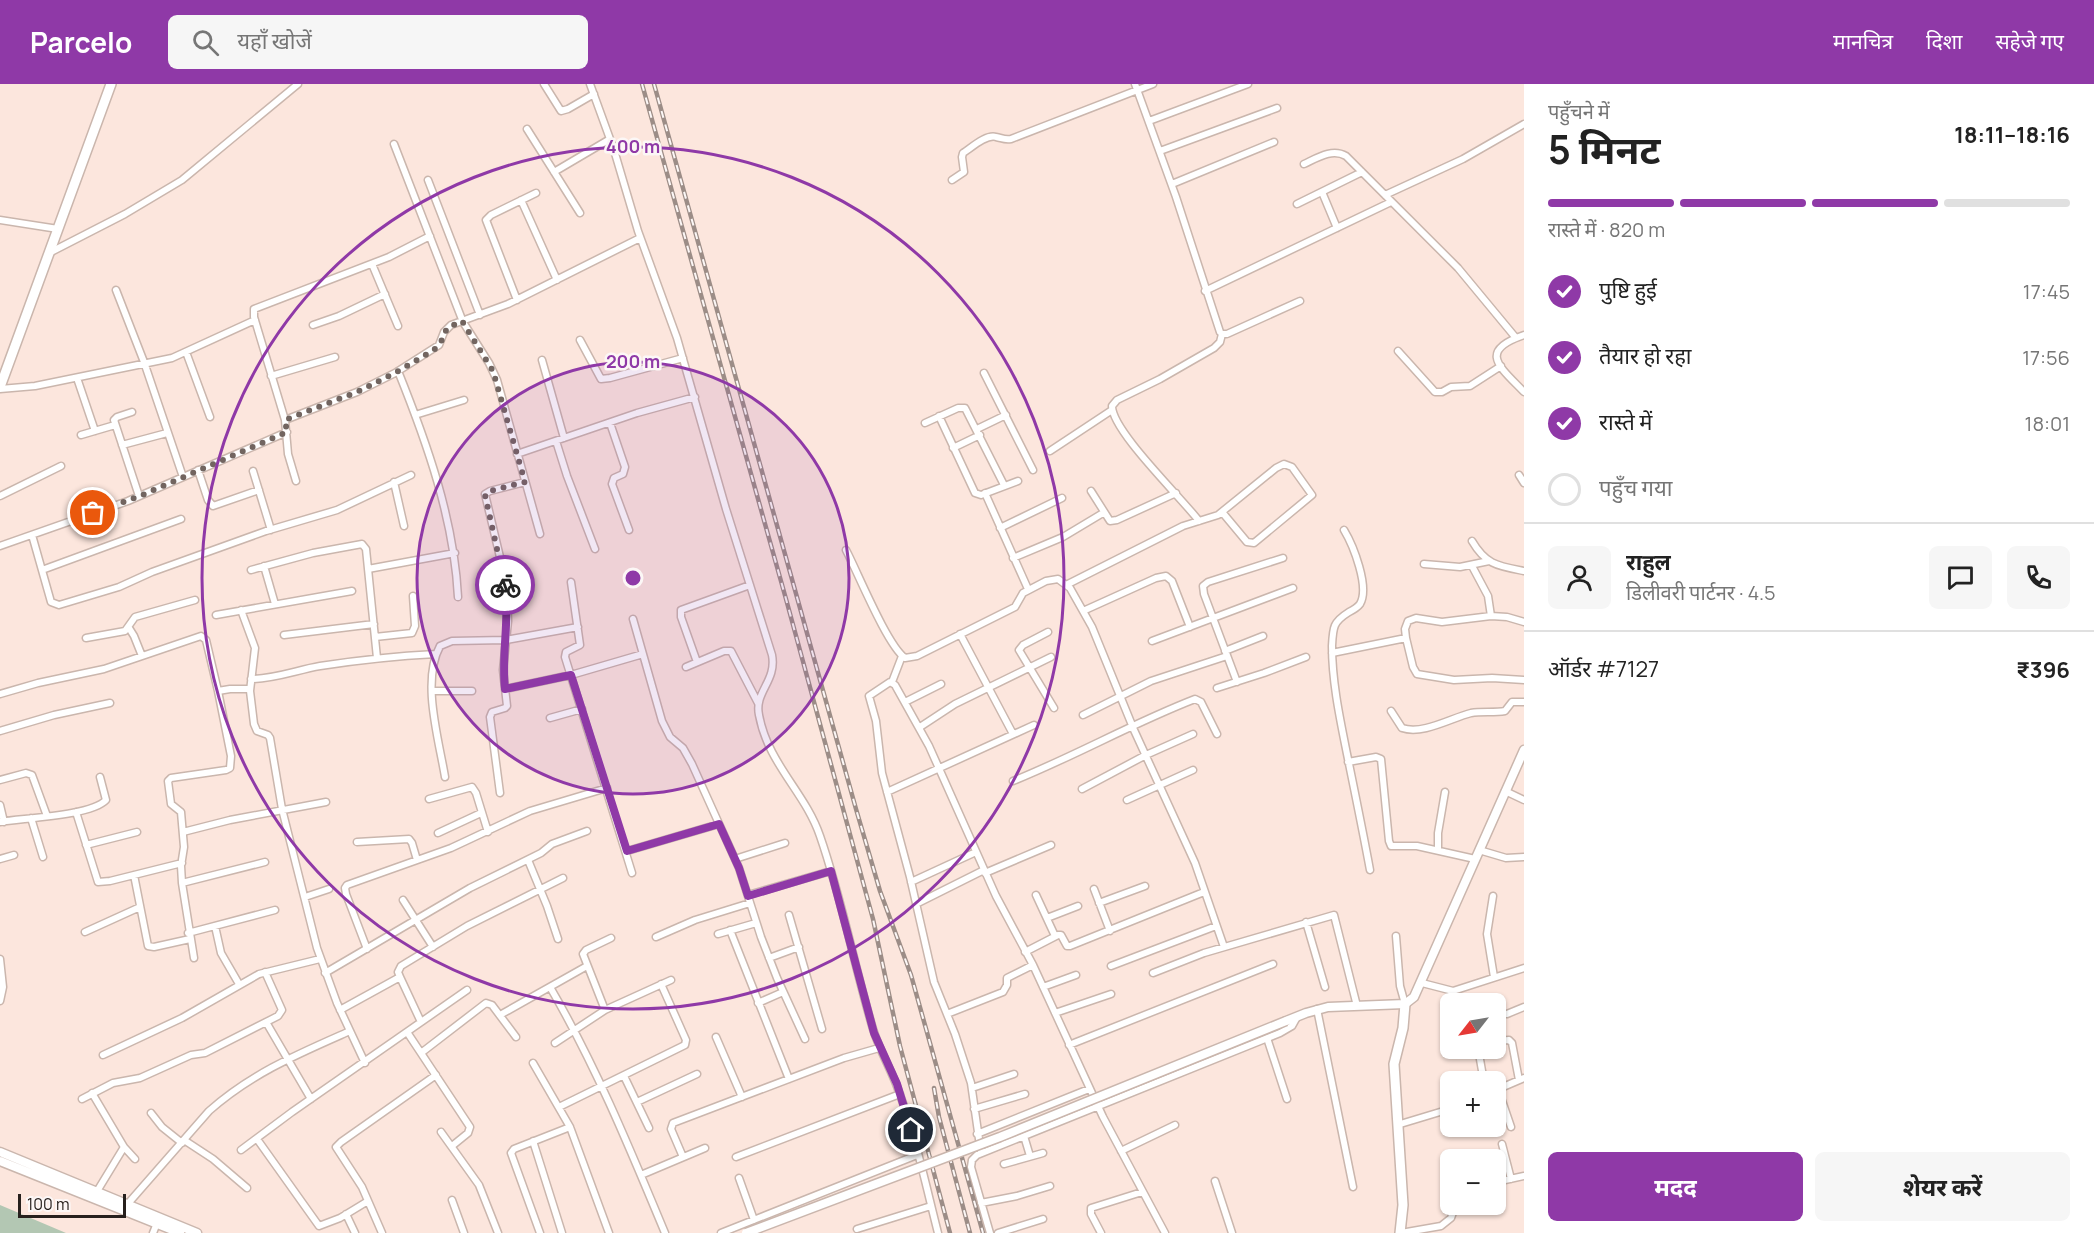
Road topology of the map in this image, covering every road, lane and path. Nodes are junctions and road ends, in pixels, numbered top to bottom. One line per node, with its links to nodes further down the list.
1 (111, 84): 32 (main road)
2 (298, 84): 35 (street)
3 (544, 84): 8 (street)
4 (591, 84): 8 (street)
5 (1152, 84): 7 (street)
6 (1248, 84): 10 (street)
7 (1136, 87): 10 (street); 21 (street)
8 (594, 94): 13 (street)
9 (1277, 108): 16 (street)
10 (1149, 121): 16 (street)
11 (1524, 124): 25 (street)
12 (527, 129): 18 (street)
13 (610, 139): 18 (street); 34 (street)
14 (1274, 142): 22 (street)
15 (394, 144): 33 (street)
16 (1160, 151): 22 (street)
17 (1304, 164): 19 (street)
18 (554, 172): 29 (street)
19 (1362, 172): 23 (street); 25 (street)
20 (428, 180): 43 (street)
21 (952, 180)
22 (1172, 184): 39 (street)
23 (1322, 192): 28 (street); 31 (street)
24 (536, 193): 26 (street)
25 (1385, 195): 27 (street)
26 (521, 200): 37 (street); 41 (street)
27 (1391, 202): 31 (street); 50 (street)
28 (1297, 204)
29 (580, 213)
30 (0, 220): 32 (street)
31 (1337, 228): 39 (street)
32 (58, 229): 35 (main road)
33 (430, 236): 36 (street); 45 (street)
34 (640, 238): 37 (street); 55 (street)
35 (49, 253): 63 (main road)
36 (372, 264): 40 (street); 44 (street)
37 (557, 280): 41 (street)
38 (116, 290): 57 (street)
39 (1205, 291): 48 (street)
40 (385, 294): 46 (street); 47 (street)
41 (517, 300): 43 (street)
42 (1300, 301): 48 (street)
43 (480, 315): 45 (street)
44 (255, 320): 53 (street); 61 (street)
45 (462, 321): 59 (street); 87 (street)
46 (313, 325)
47 (398, 326)
48 (1222, 334): 67 (street)
49 (1524, 335): 50 (street)
50 (1516, 338): 58 (street)
51 (580, 340): 55 (street)
52 (1398, 351): 58 (street)
53 (186, 352): 57 (street); 72 (street)
54 (335, 357): 61 (street)
55 (683, 358): 65 (street)
56 (542, 360): 82 (street)
57 (144, 363): 62 (street); 78 (street)
58 (1501, 366): 64 (street)
59 (398, 371): 69 (street); 73 (street)
60 (984, 373): 70 (street)
61 (272, 376): 73 (street)
62 (77, 378): 63 (street); 77 (street)
63 (0, 388)
64 (1524, 392)
65 (695, 397): 74 (street); 136 (street)
66 (464, 400): 69 (street)
67 (1112, 410): 86 (street); 104 (street)
68 (132, 412): 76 (street)
69 (415, 415): 123 (street)
70 (1006, 415): 80 (street); 90 (street)
71 (939, 416): 75 (street); 80 (street); 85 (street)
72 (210, 417)
73 (285, 420): 79 (street)
74 (610, 423): 82 (street); 115 (street)
75 (925, 423)
76 (115, 425): 77 (street); 84 (street)
77 (95, 431): 81 (street)
78 (167, 432): 84 (street); 94 (street)
79 (287, 432): 89 (street); 95 (street)
80 (978, 432): 85 (street); 100 (street)
81 (81, 435)
82 (564, 438): 83 (street)
83 (556, 441): 87 (street); 121 (street)
84 (122, 445): 106 (street)
85 (953, 447): 103 (street)
86 (1050, 451)
87 (517, 454): 98 (street)
88 (61, 466): 105 (street)
89 (198, 470): 94 (street); 101 (street)
90 (1033, 470)
91 (253, 471): 101 (street)
92 (411, 475): 97 (street)
93 (1520, 475): 99 (street)
94 (183, 477): 106 (street)
95 (296, 481)
96 (1018, 481): 100 (street)
97 (394, 482): 112 (street); 114 (street)
98 (525, 482): 117 (street); 162 (street)
99 (1524, 483)
100 (1004, 485): 103 (street)
101 (259, 490): 114 (street)
102 (1091, 491): 109 (street)
103 (985, 493): 113 (street)
104 (1176, 493): 109 (street); 111 (street)
105 (0, 496)
106 (140, 496): 118 (street)
107 (1062, 498): 113 (street)
108 (1222, 512): 108 (street); 111 (street)
109 (1103, 513): 124 (street)
110 (181, 519): 131 (street)
111 (1199, 521): 135 (street)
112 (404, 526)
113 (1000, 528): 124 (street)
114 (271, 530): 131 (street)
115 (629, 530)
116 (1344, 530): 165 (street)
117 (540, 534)
118 (32, 535): 120 (street); 131 (street)
119 (1472, 541): 126 (street)
120 (0, 546)
121 (595, 549)
122 (846, 550): 169 (street)
123 (454, 553): 130 (street); 141 (street)
124 (1013, 558): 138 (street)
125 (1282, 558): 148 (street)
126 (1489, 561): 129 (street); 133 (street)
127 (1424, 564): 129 (street)
128 (264, 566): 130 (street); 132 (street); 143 (street)
129 (1472, 566): 147 (street)
130 (368, 569): 151 (street)
131 (42, 570)
132 (251, 570)
133 (1524, 571)
134 (571, 582): 152 (street)
135 (1068, 584): 138 (street); 145 (street)
136 (750, 585): 173 (street); 191 (street)
137 (1293, 588): 148 (street)
138 (1028, 590): 156 (street)
139 (352, 591): 143 (street)
140 (413, 596): 159 (street)
141 (458, 597)
142 (195, 600): 154 (street)
143 (275, 604): 144 (street)
144 (241, 610): 146 (street); 177 (street)
145 (1083, 611): 153 (street); 190 (street)
146 (216, 615)
147 (1491, 616): 150 (street); 161 (street)
148 (1213, 618): 153 (street); 164 (street)
149 (633, 619): 167 (street)
150 (1524, 622)
151 (374, 624): 157 (street); 159 (street)
152 (578, 627): 162 (street); 176 (street)
153 (1190, 627): 163 (street)
154 (129, 628): 160 (street); 168 (street)
155 (1047, 632): 175 (street)
156 (960, 634): 169 (street); 182 (street)
157 (284, 635)
158 (1263, 636): 164 (street)
159 (375, 637): 172 (street)
160 (86, 638)
161 (1406, 638): 165 (street); 178 (street)
162 (506, 640): 166 (street); 185 (street)
163 (1152, 641)
164 (1226, 653): 180 (street); 190 (street)
165 (1332, 653): 209 (street)
166 (436, 654): 172 (street); 186 (street)
167 (643, 654): 176 (street); 234 (street)
168 (142, 656): 188 (street); 189 (street)
169 (902, 656): 179 (street)
170 (1051, 657): 175 (street)
171 (1306, 657): 180 (street)
172 (377, 658): 177 (street)
173 (697, 662): 174 (street); 191 (street)
174 (686, 667)
175 (1029, 668): 182 (street); 195 (street)
176 (571, 675): 185 (street); 196 (street)
177 (251, 679): 184 (street)
178 (1524, 680)
179 (892, 682): 192 (street); 220 (street)
180 (1237, 682): 183 (street)
181 (941, 684): 192 (street)
182 (989, 687): 202 (street); 204 (street)
183 (1217, 688)
184 (250, 689): 188 (street); 228 (street)
185 (505, 689): 222 (street)
186 (433, 691): 187 (street); 213 (street)
187 (472, 691)
188 (218, 692): 237 (street)
189 (0, 694)
190 (1120, 696): 198 (street); 201 (street)
191 (758, 702): 259 (street)
192 (906, 702): 202 (street)
193 (1524, 702): 197 (street)
194 (110, 703): 203 (street)
195 (1054, 708)
196 (582, 709): 199 (street); 217 (street)
197 (1391, 711)
198 (1083, 715)
199 (550, 718)
200 (1034, 725): 204 (street)
201 (1132, 725): 206 (street); 208 (street); 215 (street)
202 (920, 728): 210 (street)
203 (0, 731)
204 (1013, 734): 210 (street)
205 (1193, 734): 208 (street)
206 (1216, 734)
207 (1524, 750): 219 (street)
208 (1146, 755): 216 (street); 218 (street)
209 (1348, 762): 244 (street); 258 (street)
210 (939, 768): 220 (street); 247 (street)
211 (1193, 770): 216 (street)
212 (100, 777): 229 (street)
213 (445, 777)
214 (0, 780): 231 (street)
215 (1013, 781)
216 (1159, 785): 224 (street); 270 (street)
217 (607, 788): 238 (street); 246 (street)
218 (1082, 789)
219 (1505, 791): 225 (street); 245 (street)
220 (886, 792): 264 (street)
221 (1445, 792): 244 (street)
222 (500, 793)
223 (429, 799): 230 (street)
224 (1127, 800)
225 (1524, 800)
226 (326, 802): 228 (street)
227 (0, 805): 233 (street)
228 (282, 809): 237 (street); 274 (street)
229 (76, 812): 231 (street); 242 (street)
230 (481, 813): 238 (street); 239 (street)
231 (47, 816): 232 (street)
232 (31, 818): 233 (street); 249 (street)
233 (2, 822)
234 (719, 824): 246 (street); 252 (street)
235 (587, 831): 255 (street)
236 (137, 832): 242 (street)
237 (183, 832): 257 (street)
238 (488, 832): 254 (street)
239 (438, 833)
240 (357, 842): 254 (street)
241 (785, 843): 252 (street)
242 (86, 845): 262 (street)
243 (1051, 845): 260 (street)
244 (1438, 850): 253 (street)
245 (1479, 850): 250 (street); 253 (street)
246 (627, 851): 261 (street)
247 (976, 852): 260 (street); 264 (street)
248 (14, 855): 251 (street)
249 (43, 857)
250 (1524, 857)
251 (0, 859)
252 (735, 859): 271 (street)
253 (1476, 859): 320 (street)
254 (417, 860): 302 (street)
255 (528, 860): 268 (street); 284 (street)
256 (265, 862): 265 (street)
257 (182, 863): 262 (street); 265 (street)
258 (1370, 870)
259 (831, 871): 271 (street); 355 (street)
260 (984, 871): 278 (street); 303 (street)
261 (632, 873)
262 (134, 875): 280 (street)
263 (563, 878): 268 (street)
264 (911, 882): 278 (street)
265 (182, 883): 293 (street)
266 (1145, 886): 277 (street)
267 (329, 889): 274 (street)
268 (540, 889): 298 (street); 299 (street)
269 (1094, 890): 277 (street)
270 (1204, 892): 288 (street); 290 (street)
271 (748, 896): 276 (street)
272 (1036, 896): 283 (street)
273 (1493, 896): 317 (street)
274 (305, 897): 307 (street)
275 (403, 900): 284 (street)
276 (750, 903): 285 (street); 296 (street)
277 (1099, 903): 290 (street)
278 (916, 904): 338 (street)
279 (1078, 906): 283 (street)
280 (140, 907): 291 (street); 293 (street)
281 (276, 910): 287 (street)
282 (789, 915): 300 (street)
283 (1047, 918): 294 (street)
284 (416, 920): 299 (street); 302 (street)
285 (756, 922): 289 (street); 305 (street)
286 (1306, 922): 301 (street); 325 (street); 332 (street)
287 (215, 926): 293 (street); 321 (street)
288 (1216, 926): 301 (street); 311 (street)
289 (729, 930): 292 (street); 330 (street)
290 (1110, 931): 294 (street)
291 (86, 932)
292 (718, 934)
293 (189, 936): 304 (street)
294 (1055, 936): 303 (street)
295 (1396, 936): 331 (street)
296 (656, 937)
297 (611, 938): 310 (street)
298 (558, 939)
299 (432, 947): 318 (street)
300 (799, 947): 305 (street); 344 (street)
301 (1224, 947): 315 (street)
302 (367, 949): 314 (street)
303 (1025, 952): 309 (street)
304 (194, 958)
305 (769, 958): 327 (street)
306 (0, 959): 329 (street)
307 (320, 959): 313 (street); 314 (street)
308 (1272, 964): 354 (street)
309 (1032, 965): 324 (street); 338 (street)
310 (586, 966): 323 (street); 336 (street)
311 (1111, 966)
312 (1524, 968): 317 (street)
313 (265, 972): 321 (street); 342 (street)
314 (325, 973): 335 (street)
315 (1153, 973)
316 (1076, 975): 324 (street)
317 (1494, 977): 320 (street)
318 (400, 978): 335 (street); 343 (street)
319 (671, 981): 322 (street)
320 (1422, 983): 331 (street)
321 (239, 984): 357 (street)
322 (661, 984): 336 (street); 364 (street)
323 (550, 987): 340 (street); 346 (street)
324 (1043, 987): 337 (street)
325 (1325, 987)
326 (467, 990): 343 (street)
327 (783, 992): 330 (street); 351 (street)
328 (1111, 994): 337 (street)
329 (0, 1001)
330 (758, 1003): 365 (street)
331 (1405, 1004): 332 (street); 386 (main road)
332 (1357, 1006): 334 (street)
333 (1524, 1007): 339 (street)
334 (1317, 1009): 341 (street); 419 (street)
335 (340, 1010): 345 (street)
336 (605, 1010): 346 (street)
337 (1055, 1013): 354 (street)
338 (947, 1014): 369 (street)
339 (1507, 1014)
340 (500, 1015): 349 (street); 356 (street)
341 (1297, 1017): 350 (street); 448 (street, bridge)
342 (267, 1022): 358 (street); 371 (street)
343 (421, 1022): 347 (street)
344 (822, 1029)
345 (350, 1031): 358 (street); 359 (street)
346 (575, 1031): 353 (street); 367 (street)
347 (407, 1032): 356 (street); 359 (street)
348 (716, 1036): 374 (street)
349 (516, 1037)
350 (1267, 1038): 377 (street); 379 (street)
351 (805, 1039)
352 (1506, 1040): 366 (street)
353 (555, 1043)
354 (1069, 1044): 370 (street)
355 (879, 1048): 365 (street); 372 (street)
356 (421, 1053): 363 (street)
357 (103, 1055)
358 (288, 1058): 376 (street); 394 (street)
359 (365, 1062): 376 (street)
360 (533, 1063): 380 (street)
361 (697, 1074): 378 (street)
362 (1014, 1074): 369 (street)
363 (436, 1075): 397 (street); 424 (street)
364 (624, 1076): 367 (street); 378 (street)
365 (789, 1079): 374 (street)
366 (1521, 1079): 368 (street)
367 (603, 1086): 380 (street); 412 (street)
368 (1506, 1086)
369 (972, 1088): 381 (street)
370 (1089, 1089): 379 (street); 391 (street)
371 (92, 1093): 375 (street); 398 (street)
372 (900, 1094): 405 (street); 408 (street)
373 (1025, 1094): 381 (street)
374 (742, 1097): 407 (street)
375 (82, 1098)
376 (311, 1099): 393 (street)
377 (1287, 1099)
378 (637, 1102): 389 (street)
379 (1098, 1106): 392 (street); 401 (street)
380 (560, 1107): 387 (street)
381 (974, 1109): 391 (street)
382 (1440, 1112): 386 (street)
383 (151, 1113): 394 (street)
384 (1506, 1114): 388 (street)
385 (1175, 1125): 401 (street)
386 (1397, 1125): 455 (main road)
387 (570, 1127): 395 (street); 445 (street)
388 (1511, 1127)
389 (649, 1128)
390 (441, 1132): 397 (street)
391 (977, 1134): 403 (street)
392 (1024, 1136): 403 (street); 406 (street)
393 (257, 1139): 400 (street); 433 (street)
394 (183, 1142): 420 (street); 427 (street)
395 (533, 1142): 443 (street); 444 (street)
396 (1502, 1144): 415 (street)
397 (452, 1146): 442 (street)
398 (124, 1147): 409 (street); 421 (street)
399 (705, 1148): 407 (street)
400 (241, 1150)
401 (1121, 1151): 422 (street)
402 (0, 1152): 421 (street)
403 (981, 1153): 425 (street)
404 (1043, 1153): 406 (street)
405 (917, 1155): 426 (street); 431 (street)
406 (1029, 1156): 411 (street)
407 (683, 1157): 412 (street)
408 (736, 1157)
409 (135, 1159)
410 (0, 1161): 427 (street)
411 (1004, 1164)
412 (641, 1175): 446 (street)
413 (1524, 1176): 415 (street)
414 (739, 1178): 431 (street)
415 (1511, 1179): 416 (street)
416 (1506, 1180)
417 (1215, 1181): 454 (street)
418 (1050, 1186): 425 (street)
419 (1353, 1187)
420 (247, 1188)
421 (96, 1192): 427 (street)
422 (1142, 1192): 452 (street); 453 (street)
423 (452, 1200): 441 (street)
424 (368, 1201): 428 (street); 440 (street)
425 (981, 1203): 450 (street)
426 (931, 1206): 434 (street); 449 (street)
427 (125, 1208): 432 (street); 437 (street)
428 (346, 1214): 433 (street); 439 (street)
429 (1452, 1215): 455 (street)
430 (1043, 1219): 451 (street)
431 (754, 1220): 447 (street)
432 (157, 1223): 435 (street); 436 (street)
433 (326, 1225): 438 (street)
434 (857, 1229)
435 (153, 1233)
436 (180, 1233)
437 (197, 1233)
438 (329, 1233)
439 (355, 1233)
440 (382, 1233)
441 (464, 1233)
442 (498, 1233)
443 (540, 1233)
444 (562, 1233)
445 (609, 1233)
446 (665, 1233)
447 (720, 1233)
448 (746, 1233)
449 (938, 1233)
450 (990, 1233)
451 (998, 1233)
452 (1101, 1233)
453 (1165, 1233)
454 (1232, 1233)
455 (1401, 1233)

